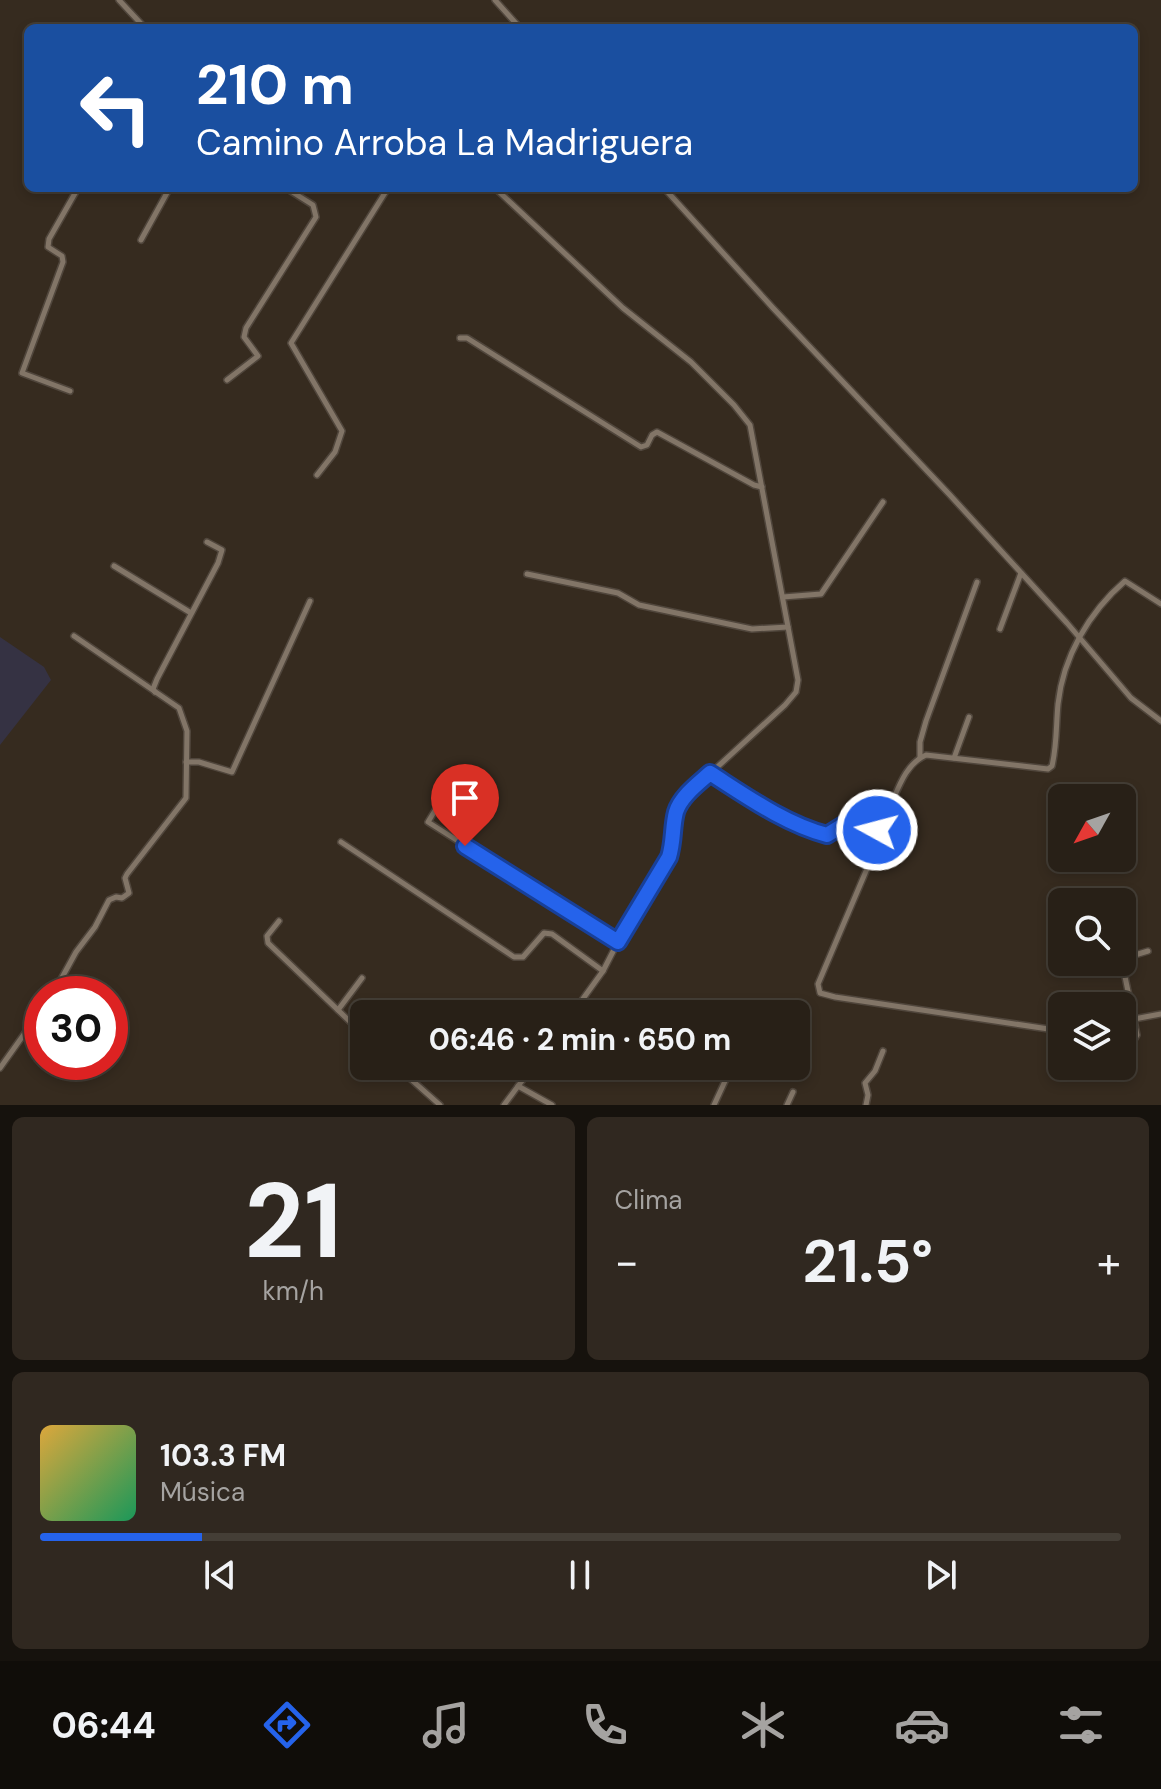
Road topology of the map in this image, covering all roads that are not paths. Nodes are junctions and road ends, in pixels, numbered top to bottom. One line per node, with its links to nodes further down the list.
1 (119, 0): 3 (street)
2 (495, 0): 4 (street)
3 (141, 24)
4 (516, 24)
5 (76, 192): 14 (street)
6 (167, 192): 11 (street)
7 (292, 192): 13 (street)
8 (385, 192): 15 (street)
9 (499, 192): 16 (street)
10 (668, 192): 20 (street)
11 (141, 240)
12 (460, 338): 16 (street)
13 (227, 380)
14 (70, 391)
15 (317, 475)
16 (762, 487): 23 (street)
17 (883, 502): 23 (street)
18 (207, 542): 26 (street)
19 (114, 566): 26 (street)
20 (1021, 573): 28 (street); 30 (street)
21 (527, 574): 27 (street)
22 (977, 582): 34 (street)
23 (783, 597): 27 (street)
24 (310, 601): 36 (street)
25 (1161, 604): 30 (street)
26 (191, 613): 31 (street)
27 (788, 627): 37 (street)
28 (1000, 629)
29 (74, 636): 31 (street)
30 (1078, 637): 33 (street); 35 (street)
31 (157, 694): 36 (street)
32 (969, 717): 35 (street)
33 (1161, 721)
34 (920, 758): 35 (street); 39 (street)
35 (954, 758)
36 (186, 762): 46 (street)
37 (710, 773): 39 (street); 42 (street)
38 (466, 794): 42 (street)
39 (877, 830): 53 (street)
40 (341, 842): 45 (street)
41 (279, 921): 49 (street)
42 (618, 942): 45 (street)
43 (1148, 951): 44 (street)
44 (1136, 955)
45 (603, 971): 48 (street)
46 (63, 976)
47 (362, 978): 49 (street)
48 (582, 1000)
49 (338, 1010): 52 (street)
50 (1161, 1014): 51 (street)
51 (1136, 1019)
52 (350, 1022)
53 (1048, 1029)
54 (24, 1034): 56 (street)
55 (883, 1051): 67 (street)
56 (0, 1068)
57 (412, 1080): 62 (street)
58 (522, 1080): 60 (street)
59 (726, 1080): 65 (street)
60 (518, 1086): 63 (street); 64 (street)
61 (793, 1092): 66 (street)
62 (440, 1105)
63 (504, 1105)
64 (552, 1105)
65 (714, 1105)
66 (787, 1105)
67 (866, 1105)

